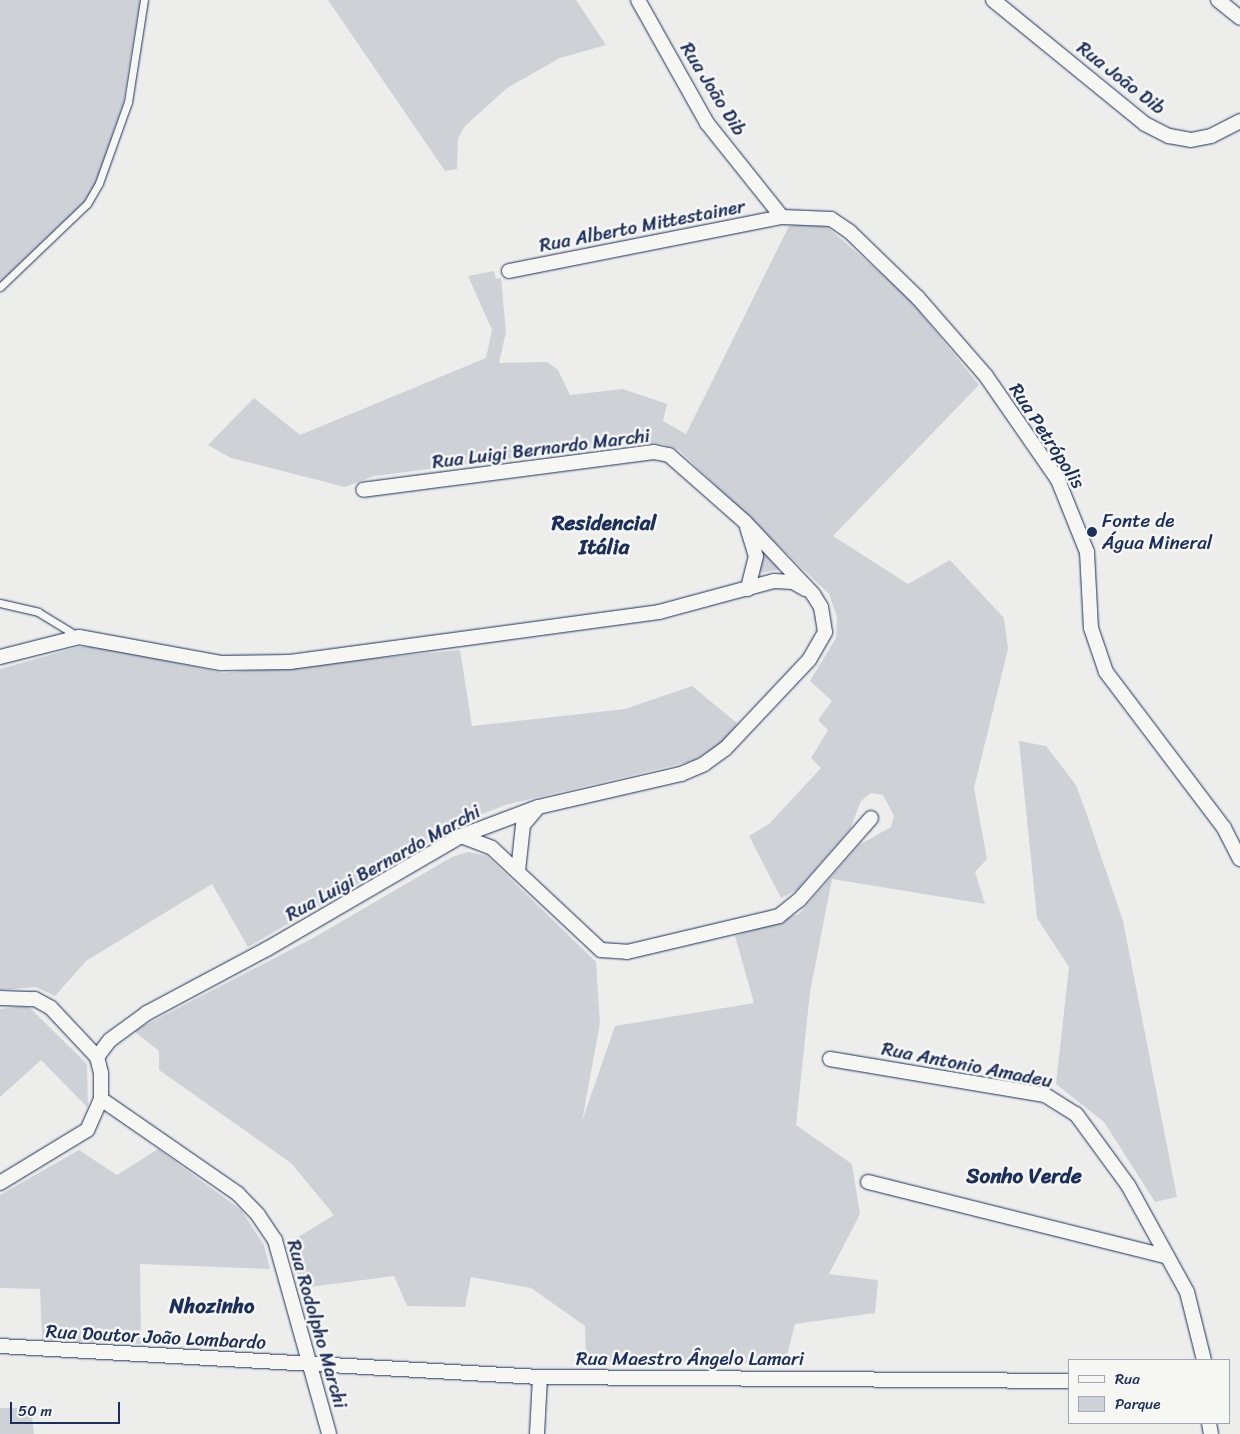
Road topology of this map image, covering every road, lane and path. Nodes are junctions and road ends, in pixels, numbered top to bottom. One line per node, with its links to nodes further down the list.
1 (144, 0): 9 (lane)
2 (638, 0): 7 (street, Rua João Dib)
3 (993, 0): 6 (street, Rua João Dib)
4 (1218, 0): 5 (street)
5 (1240, 18)
6 (1240, 121)
7 (782, 217): 8 (street, Rua Alberto Mittestainer); 20 (street, Rua Petrópolis)
8 (509, 271)
9 (0, 287)
10 (363, 490): 11 (street, Rua Luigi Bernardo Marchi)
11 (745, 522): 12 (street); 13 (street, Rua Luigi Bernardo Marchi)
12 (748, 588): 13 (street); 15 (street)
13 (813, 594): 17 (street, Rua Luigi Bernardo Marchi)
14 (0, 603): 15 (lane)
15 (79, 637): 16 (street)
16 (0, 657)
17 (538, 807): 19 (street, Rua Luigi Bernardo Marchi); 21 (street)
18 (871, 818): 21 (street)
19 (460, 836): 21 (street); 23 (street, Rua Luigi Bernardo Marchi)
20 (1240, 858)
21 (518, 871)
22 (0, 998): 23 (street)
23 (97, 1057): 25 (street)
24 (830, 1060): 28 (street, Rua Antonio Amadeu)
25 (101, 1099): 27 (street); 31 (street, Rua Rodolpho Marchi)
26 (868, 1182): 28 (street)
27 (0, 1183)
28 (1164, 1256): 30 (street, Rua Antonio Amadeu)
29 (0, 1346): 31 (street, Rua Doutor João Lombardo)
30 (1204, 1359)
31 (310, 1364): 32 (street, Rua Maestro Ângelo Lamari); 34 (street, Rua Rodolpho Marchi)
32 (540, 1377): 33 (street, Rua Maestro Ângelo Lamari); 35 (street)
33 (1068, 1381)
34 (329, 1434)
35 (537, 1434)

